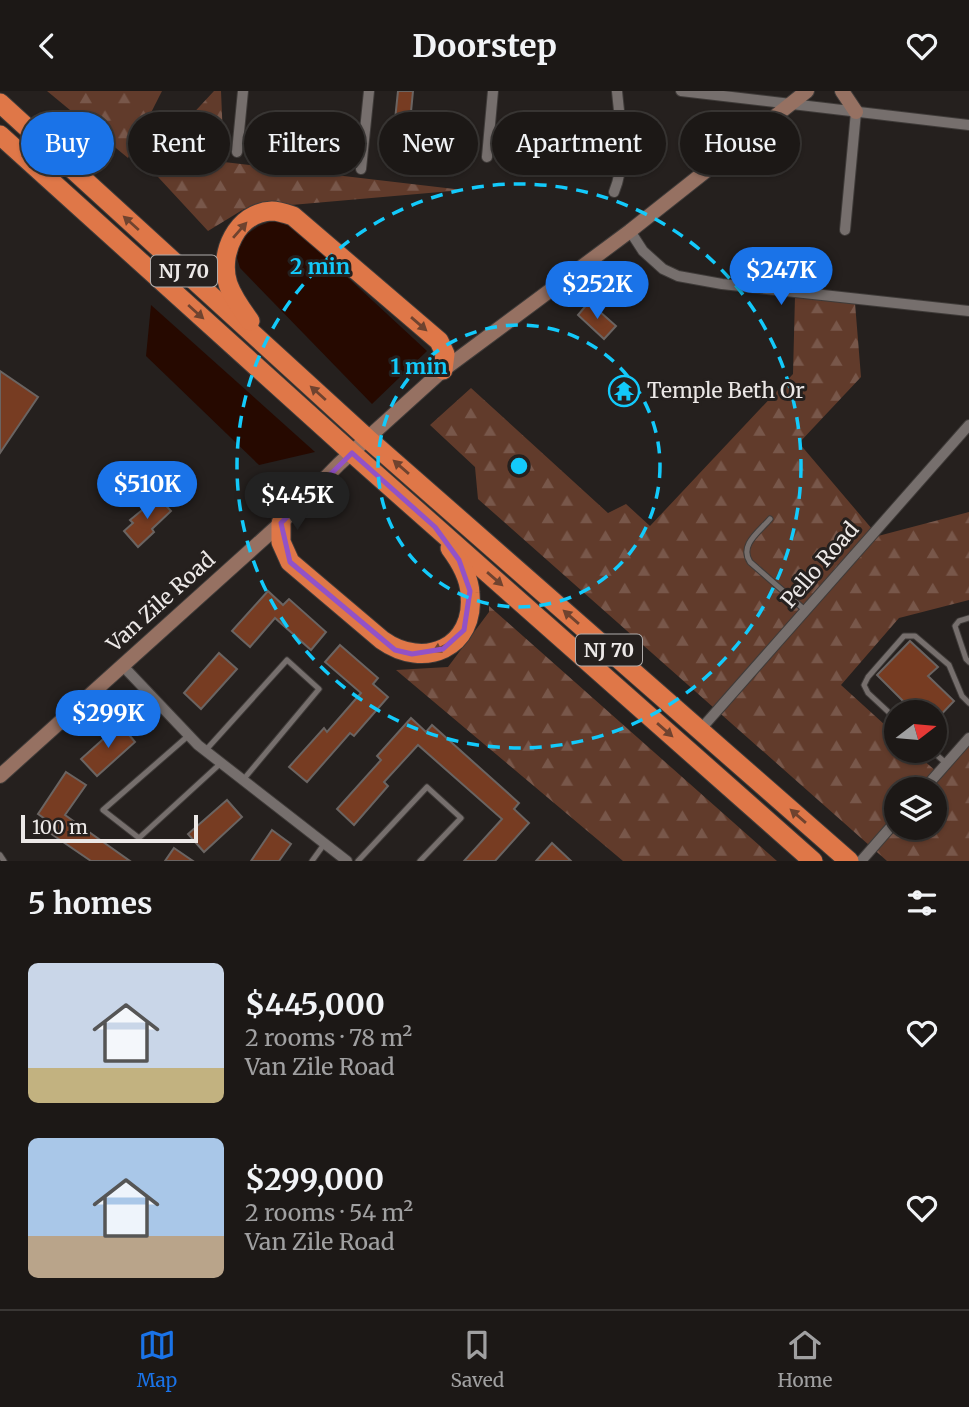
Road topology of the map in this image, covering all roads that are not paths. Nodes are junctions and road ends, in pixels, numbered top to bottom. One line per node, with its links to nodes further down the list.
1 (243, 91): 15 (street)
2 (369, 91): 13 (street)
3 (494, 91): 16 (street)
4 (617, 91): 17 (street)
5 (681, 91): 8 (street)
6 (807, 91): 10 (street, Van Zile Road)
7 (842, 91): 11 (street)
8 (746, 95): 10 (street)
9 (0, 103): 21 (highway, NJ 70, one-way to 9)
10 (794, 103): 11 (street); 19 (street, Van Zile Road)
11 (856, 112): 12 (street); 18 (street)
12 (969, 125)
13 (365, 130)
14 (0, 135): 25 (highway, NJ 70, one-way to 25)
15 (237, 152)
16 (487, 157)
17 (614, 192)
18 (845, 230)
19 (630, 231): 20 (street); 22 (street, Van Zile Road)
20 (969, 311)
21 (274, 353): 22 (highway, one-way to 22); 24 (highway, NJ 70, one-way to 21)
22 (443, 370): 24 (street, Van Zile Road)
23 (969, 425): 29 (street, Pello Road)
24 (368, 439): 25 (street, Van Zile Road); 35 (highway, NJ 70, one-way to 24)
25 (352, 453): 27 (street, Van Zile Road); 28 (highway, NJ 70)
26 (770, 519): 29 (lane)
27 (281, 523): 28 (highway, one-way to 27); 32 (street, Van Zile Road)
28 (435, 527): 52 (highway, NJ 70, one-way to 52)
29 (806, 611): 35 (street, Pello Road)
30 (969, 618): 31 (lane)
31 (969, 662)
32 (122, 665): 36 (street); 41 (street, Van Zile Road)
33 (969, 703): 34 (lane)
34 (884, 708)
35 (700, 730): 53 (highway, NJ 70, one-way to 35)
36 (188, 736): 38 (street); 39 (lane)
37 (969, 738): 40 (street)
38 (205, 751): 39 (street); 43 (lane)
39 (220, 763): 43 (street)
40 (947, 764): 42 (street)
41 (0, 776)
42 (935, 777)
43 (243, 780): 45 (street)
44 (884, 835): 54 (street)
45 (325, 843): 48 (lane); 49 (street)
46 (0, 855): 47 (lane)
47 (4, 861)
48 (312, 861)
49 (347, 861)
50 (358, 861): 51 (lane)
51 (420, 861)
52 (813, 861)
53 (849, 861)
54 (861, 861)

